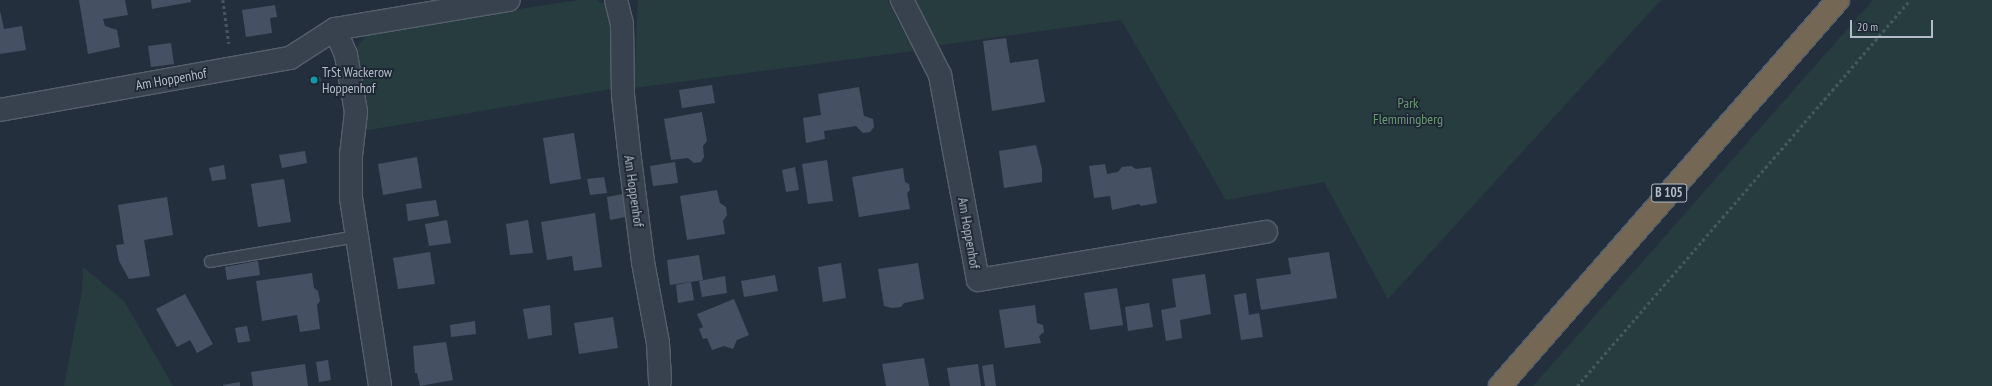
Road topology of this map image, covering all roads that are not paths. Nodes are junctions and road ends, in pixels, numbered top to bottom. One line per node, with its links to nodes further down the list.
1 (509, 0): 5 (street, Am Hoppenhof)
2 (616, 0): 10 (street, Am Hoppenhof)
3 (902, 0): 7 (street, Am Hoppenhof)
4 (1838, 0): 12 (highway, B 105)
5 (335, 29): 6 (street, Am Hoppenhof); 8 (street)
6 (0, 110)
7 (1266, 232)
8 (357, 236): 9 (lane); 11 (street)
9 (210, 261)
10 (660, 381)
11 (380, 386)
12 (1500, 386)

